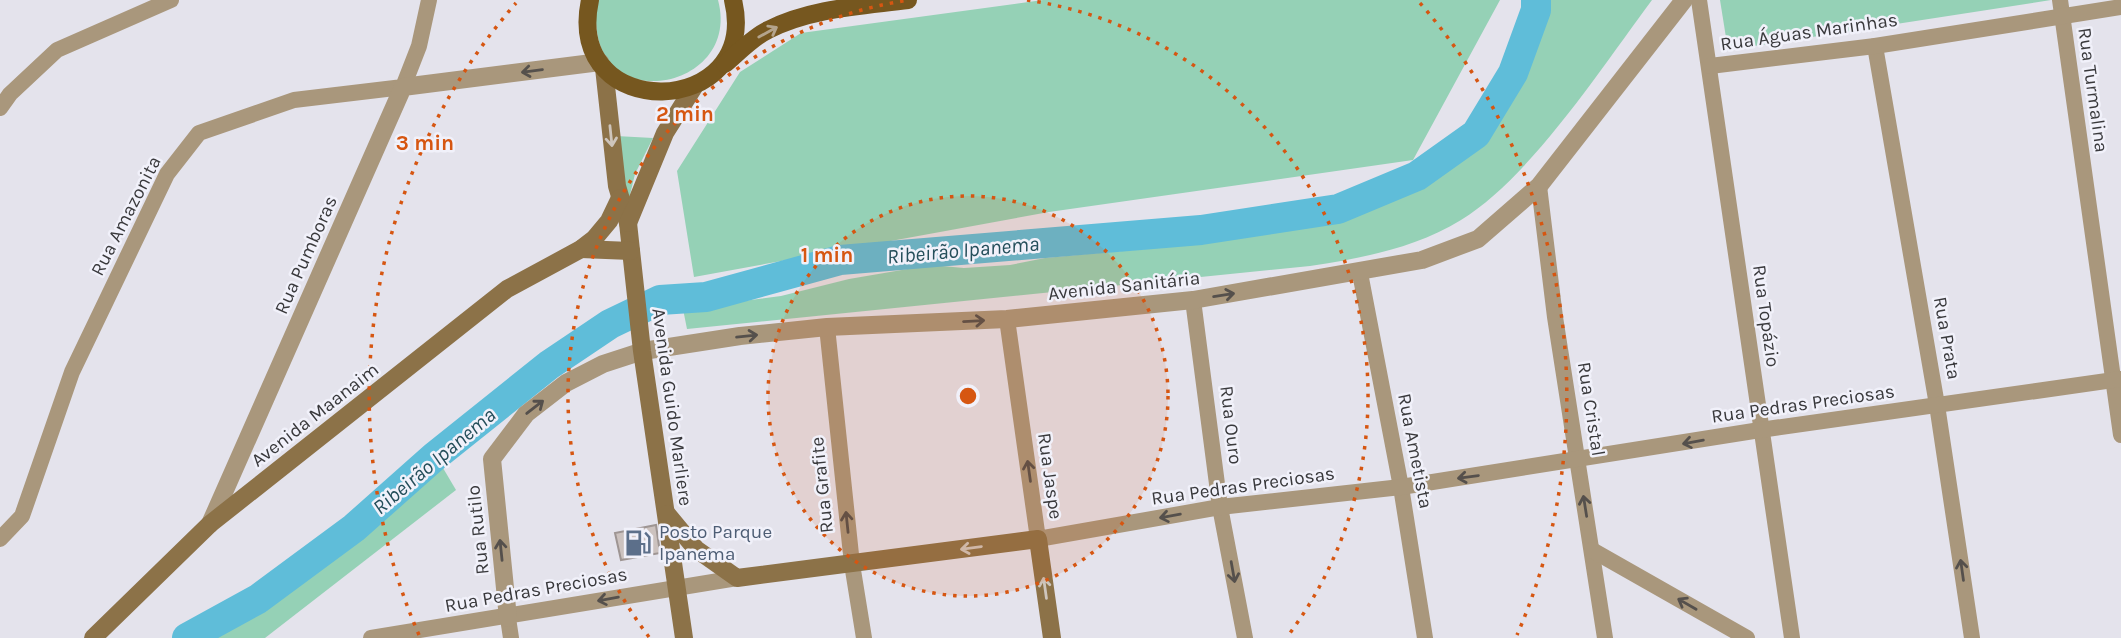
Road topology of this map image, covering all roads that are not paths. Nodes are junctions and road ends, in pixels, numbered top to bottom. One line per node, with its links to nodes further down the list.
1 (171, 0): 16 (street)
2 (429, 0): 14 (street, Rua Pumboras)
3 (590, 0): 11 (main road)
4 (733, 0): 13 (main road)
5 (908, 0): 13 (main road, one-way to 5)
6 (1684, 0): 17 (street, Avenida Sanitária)
7 (1699, 0): 12 (street, Rua Topázio)
8 (2121, 7): 9 (street, Rua Águas Marinhas)
9 (2061, 8): 10 (street, Rua Águas Marinhas); 26 (street, Rua Turmalina)
10 (1875, 46): 12 (street, Rua Águas Marinhas); 27 (street, Rua Prata)
11 (602, 65): 14 (street, Rua Amazonita, one-way to 14); 15 (main road); 18 (main road, Avenida Guido Marliere, one-way to 18)
12 (1710, 66): 28 (street, Rua Topázio)
13 (714, 73): 15 (main road)
14 (403, 87): 35 (street, Rua Pumboras); 37 (street, Rua Amazonita)
15 (694, 87): 19 (main road, Avenida Guido Marliere)
16 (0, 108)
17 (1539, 186): 22 (street, Avenida Sanitária); 31 (street, Rua Cristal)
18 (620, 198): 19 (main road, Avenida Guido Marliere); 20 (main road, Avenida Maanaim)
19 (628, 223): 21 (main road, Avenida Guido Marliere)
20 (581, 249): 21 (main road, Avenida Maanaim); 35 (main road, Avenida Maanaim)
21 (632, 259): 34 (main road, Avenida Guido Marliere)
22 (1360, 273): 23 (street, Avenida Sanitária, one-way to 22); 32 (street, Rua Ametista)
23 (1194, 300): 24 (street, Avenida Sanitária); 33 (street, Rua Ouro)
24 (1007, 319): 25 (street, Avenida Sanitária, one-way to 24); 36 (street, Rua Jaspe, one-way to 24)
25 (827, 327): 30 (street, Avenida Sanitária, one-way to 25); 39 (street, Rua Grafite, one-way to 25)
26 (2117, 379): 27 (street, Rua Pedras Preciosas); 29 (street, Rua Turmalina)
27 (1937, 405): 28 (street, Rua Pedras Preciosas); 54 (street, Rua Prata, one-way to 27)
28 (1760, 430): 31 (street, Rua Pedras Preciosas, one-way to 31); 53 (street, Rua Topázio)
29 (2121, 435)
30 (492, 459): 42 (street, Rua Rutilo, one-way to 30)
31 (1578, 461): 32 (street, Rua Pedras Preciosas, one-way to 32); 38 (street, Rua Cristal, one-way to 31)
32 (1401, 487): 33 (street, Rua Pedras Preciosas); 50 (street, Rua Ametista)
33 (1220, 507): 36 (street, Rua Pedras Preciosas, one-way to 36); 49 (street, Rua Ouro, one-way to 49)
34 (665, 512): 40 (main road); 41 (main road, Avenida Guido Marliere)
35 (210, 524): 43 (main road, Avenida Maanaim)
36 (1038, 539): 39 (main road, Rua Pedras Preciosas, one-way to 39); 48 (main road, Rua Jaspe, one-way to 36)
37 (0, 540)
38 (1592, 550): 51 (street, Rua Cristal); 52 (street, one-way to 38)
39 (852, 564): 40 (main road, Rua Pedras Preciosas); 47 (street, Rua Grafite)
40 (737, 578): 41 (street, Rua Pedras Preciosas)
41 (676, 587): 42 (street, Rua Pedras Preciosas, one-way to 42); 46 (main road, Avenida Guido Marliere)
42 (508, 618): 44 (street, Rua Pedras Preciosas); 45 (street, Rua Rutilo)
43 (93, 638)
44 (371, 638)
45 (511, 638)
46 (684, 638)
47 (864, 638)
48 (1052, 638)
49 (1245, 638)
50 (1426, 638)
51 (1605, 638)
52 (1746, 638)
53 (1792, 638)
54 (1972, 638)

